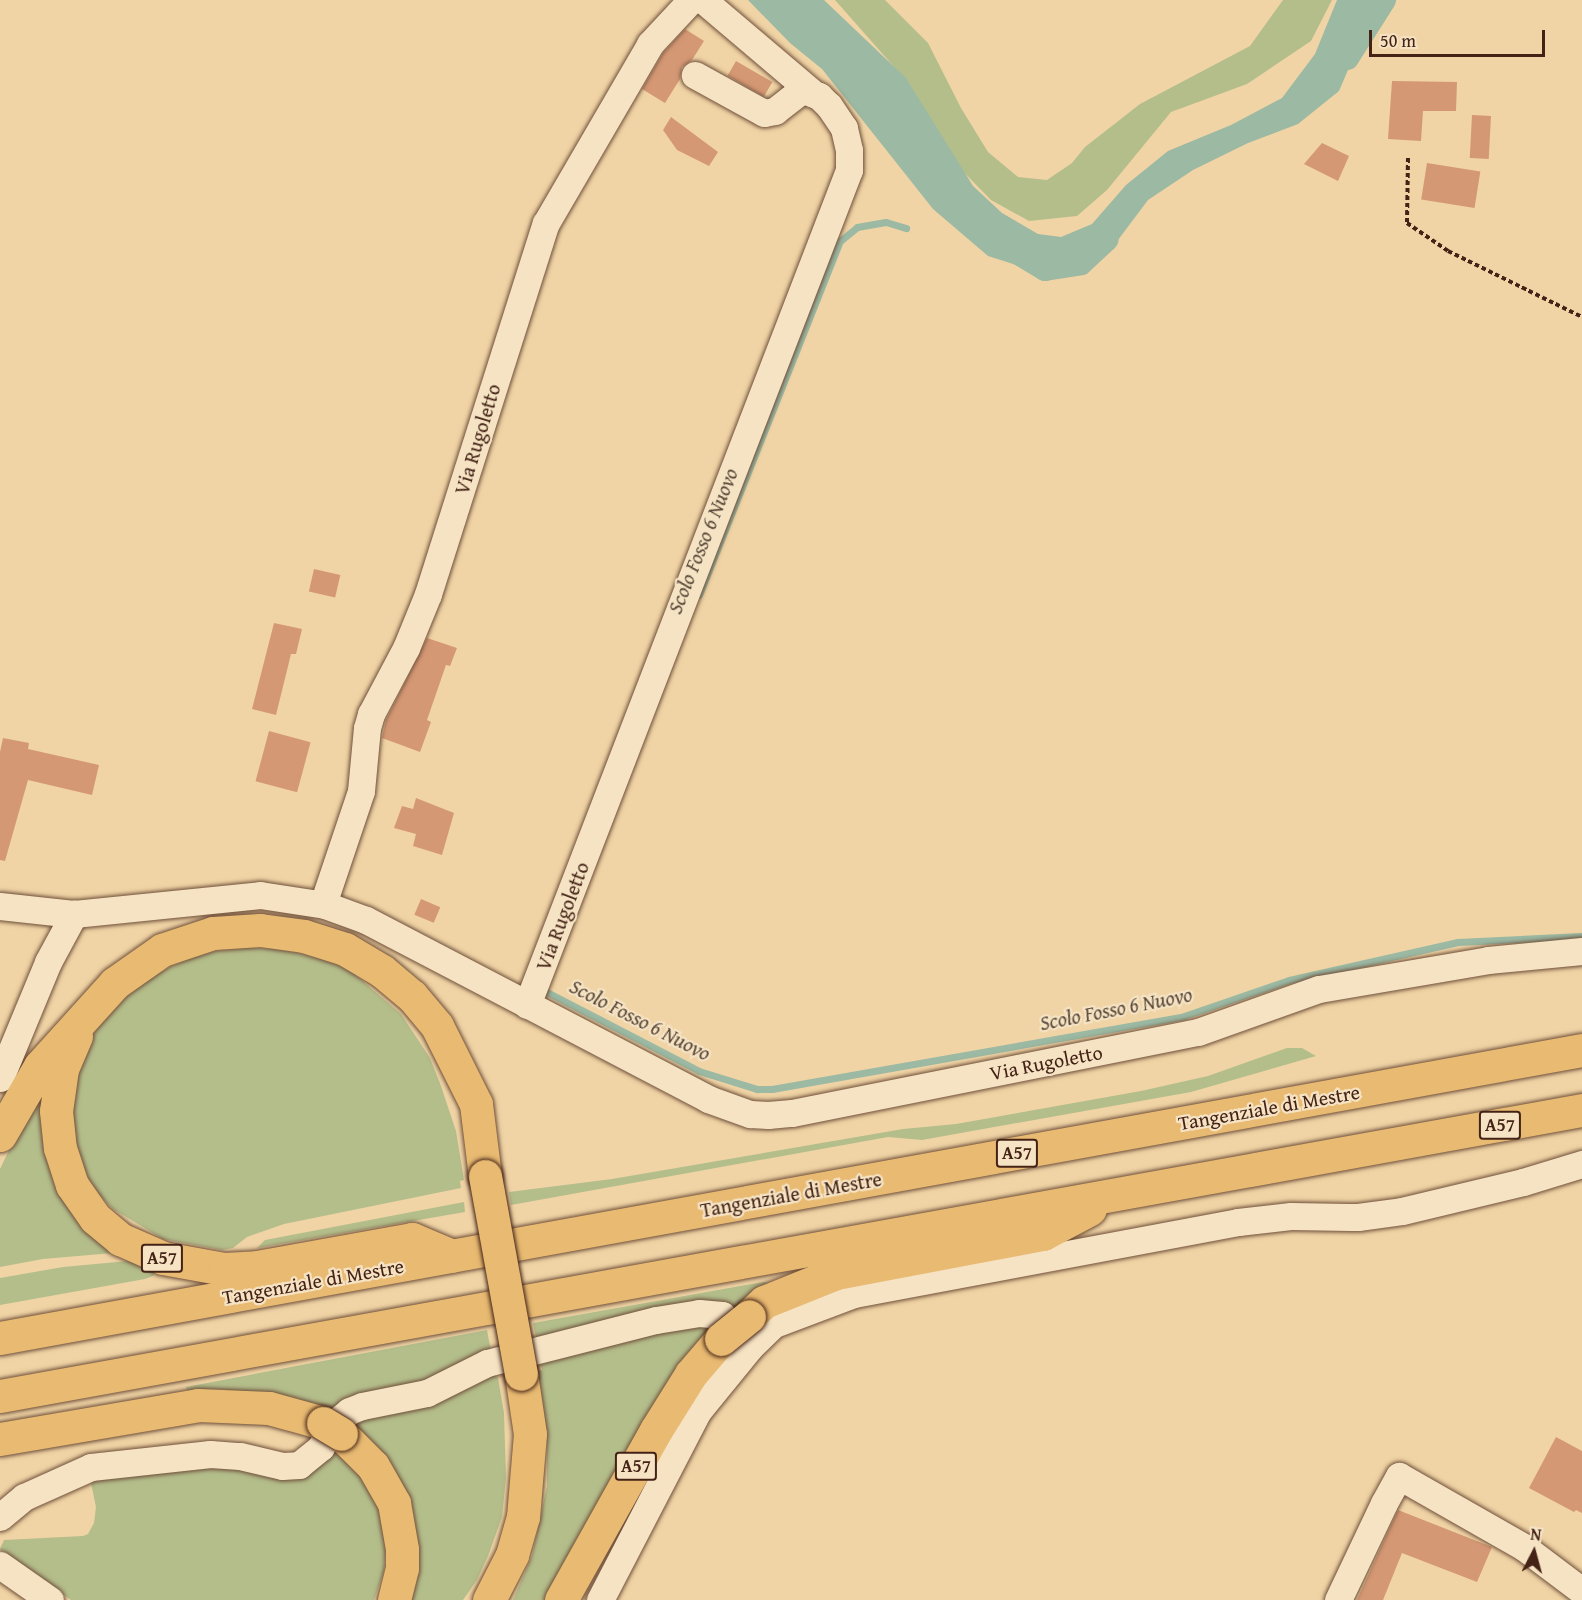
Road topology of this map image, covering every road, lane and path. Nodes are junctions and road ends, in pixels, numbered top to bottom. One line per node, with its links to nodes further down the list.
1 (691, 0): 7 (street, Via Rugoletto)
2 (703, 0): 4 (street, Via Rugoletto)
3 (695, 75): 4 (street)
4 (814, 94): 11 (street, Via Rugoletto)
5 (1408, 158): 6 (path)
6 (1582, 318)
7 (323, 904): 9 (street, Via Rugoletto); 11 (street, Via Rugoletto)
8 (0, 906): 9 (street, Via Rugoletto)
9 (74, 914): 14 (street)
10 (1582, 951): 11 (street, Via Rugoletto)
11 (527, 1005)
12 (84, 1015): 16 (highway, A57); 19 (highway, A57); 29 (highway, A57, bridge)
13 (1582, 1050): 19 (highway, Tangenziale di Mestre / A57)
14 (0, 1078)
15 (1582, 1110): 18 (highway, A57)
16 (0, 1135)
17 (1582, 1164): 20 (street)
18 (1119, 1194): 20 (highway, A57); 22 (highway, A57)
19 (452, 1256): 21 (highway, Tangenziale di Mestre / A57)
20 (740, 1334): 24 (street); 30 (highway, A57); 31 (street)
21 (0, 1338)
22 (0, 1396)
23 (0, 1439): 28 (highway)
24 (0, 1517)
25 (0, 1565): 27 (street)
26 (1582, 1591): 32 (street)
27 (50, 1600)
28 (394, 1600)
29 (489, 1600)
30 (561, 1600)
31 (600, 1600)
32 (1338, 1600)

